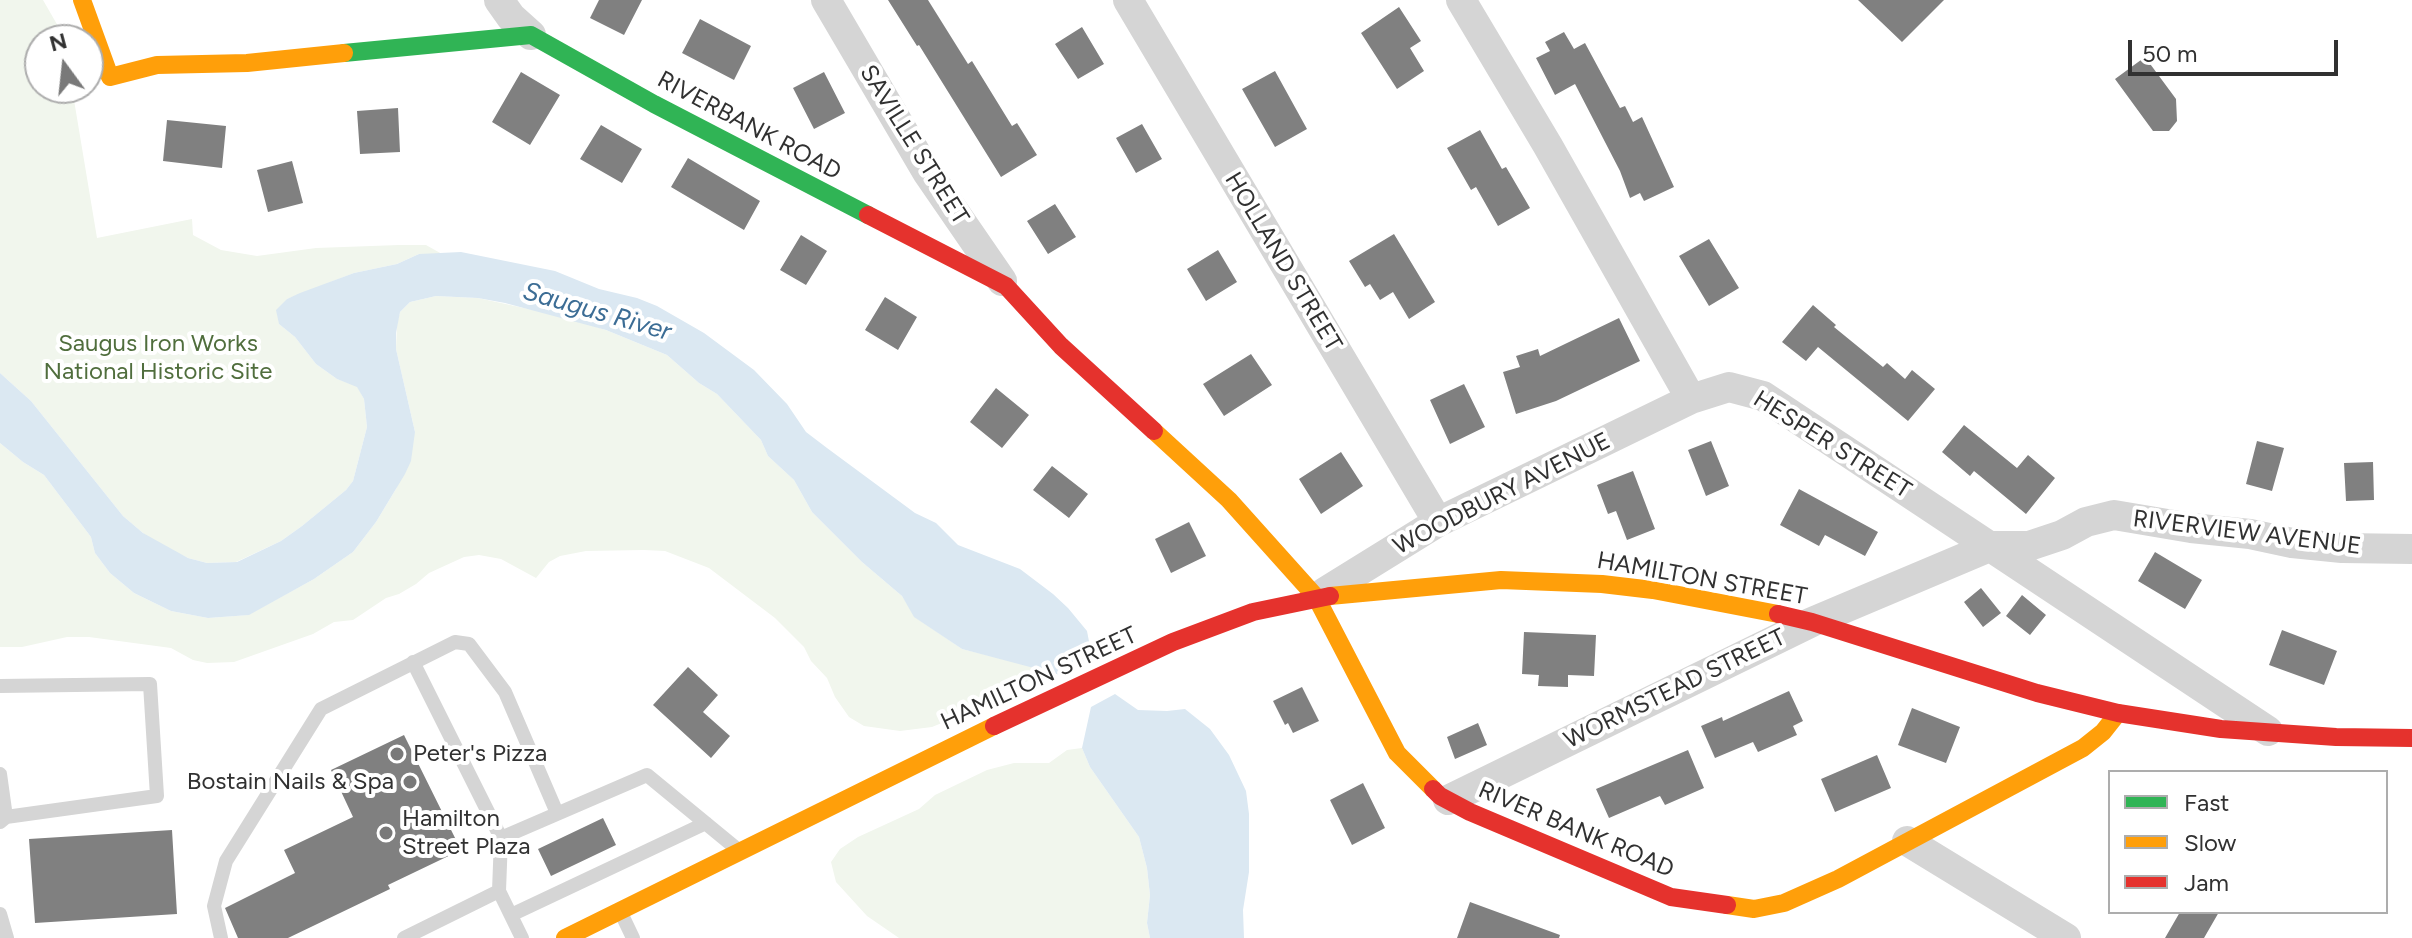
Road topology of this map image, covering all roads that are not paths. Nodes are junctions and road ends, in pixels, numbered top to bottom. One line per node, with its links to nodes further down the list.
1 (82, 0): 6 (street)
2 (499, 0): 6 (street)
3 (826, 0): 7 (street, SAVILLE STREET)
4 (1128, 0): 9 (street, HOLLAND STREET)
5 (1461, 0): 8 (street)
6 (531, 35): 7 (street, RIVERBANK ROAD)
7 (1006, 286): 12 (street, RIVERBANK ROAD)
8 (1691, 399): 9 (street, WOODBURY AVENUE); 10 (street, HESPER STREET)
9 (1438, 522): 12 (street, WOODBURY AVENUE)
10 (1992, 546): 11 (street, RIVERVIEW AVENUE); 13 (street, WORMSTEAD STREET); 17 (street, HESPER STREET)
11 (2412, 549)
12 (1316, 597): 13 (street, HAMILTON STREET); 20 (street, RIVER BANK ROAD); 26 (street, HAMILTON STREET)
13 (1812, 622): 16 (street, HAMILTON STREET); 20 (street, WORMSTEAD STREET)
14 (413, 662): 21 (lane); 24 (lane); 32 (lane)
15 (0, 686): 22 (lane)
16 (2118, 713): 17 (street, HAMILTON STREET); 25 (street, RIVER BANK ROAD)
17 (2270, 732): 18 (street, HAMILTON STREET)
18 (2412, 738)
19 (0, 774): 22 (lane)
20 (1448, 800): 25 (street, RIVER BANK ROAD)
21 (557, 813): 23 (lane); 24 (lane)
22 (3, 819)
23 (706, 823): 26 (lane); 30 (lane)
24 (501, 838): 27 (lane)
25 (1907, 841): 37 (street)
26 (741, 851): 28 (street, HAMILTON STREET)
27 (499, 891): 30 (lane); 33 (lane)
28 (620, 911): 35 (street, HAMILTON STREET); 36 (lane)
29 (0, 914): 31 (lane)
30 (511, 915): 34 (lane)
31 (7, 938)
32 (221, 938)
33 (404, 938)
34 (522, 938)
35 (565, 938)
36 (633, 938)
37 (2066, 938)

